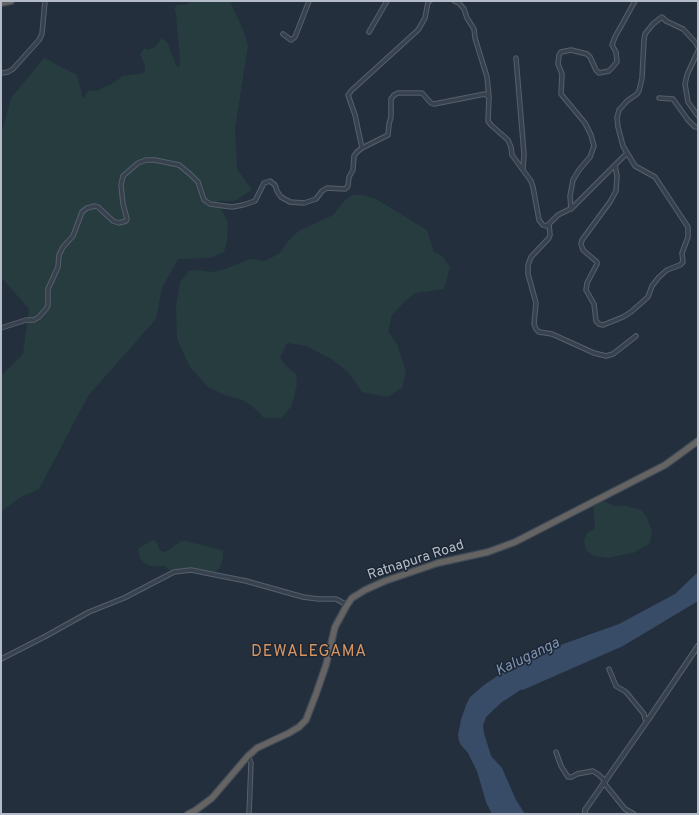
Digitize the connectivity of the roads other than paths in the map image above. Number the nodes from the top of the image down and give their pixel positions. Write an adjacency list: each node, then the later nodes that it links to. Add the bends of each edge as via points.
1 (11, 1): 8 (highway)
2 (45, 1): 14 (street, via 43,28 39,40 13,69)
3 (309, 1): 10 (street, via 295,37 292,40)
4 (387, 1): 9 (street)
5 (430, 1): 19 (street, via 426,18 418,30 348,95)
6 (454, 1): 15 (street, via 464,9 474,29 487,77)
7 (635, 1): 23 (street, via 612,45 617,62 609,71 599,73 587,54 571,50 558,55 562,74 561,94 585,123 594,146 590,157 574,180 570,196)
8 (1, 3)
9 (369, 32)
10 (283, 34)
11 (698, 47): 20 (street, via 683,29 662,17 645,34 639,91 619,110 617,118)
12 (698, 51): 17 (street, via 685,84 688,102)
13 (516, 58): 22 (street)
14 (1, 73)
15 (489, 97): 19 (street, via 481,94 434,104 422,93 398,93 391,99 392,117 388,135); 22 (street, via 488,121 508,140 512,155)
16 (659, 98): 18 (street, via 673,99 688,120)
17 (698, 116)
18 (698, 127)
19 (362, 148): 25 (street, via 354,156 353,170 345,189 327,188 316,199 304,203 290,202 281,197 270,181 264,183 255,201 232,207 210,204 204,200 198,182 179,166 155,160 138,163 123,176 121,185 126,221 119,223 95,206 82,212 73,236 58,255 58,267 48,289 46,309 34,320)
20 (627, 153): 21 (street); 21 (street, via 635,166 655,177 688,227 688,237 682,253 683,262 659,277 648,297 631,312 603,325 596,321 594,304 586,290 597,262 583,250 581,244 616,191)
21 (615, 165): 23 (street)
22 (523, 170): 24 (street, via 533,187 539,220 543,225)
23 (571, 209): 24 (street, via 558,214)
24 (549, 224): 26 (street, via 549,238 531,257 528,264 528,274 536,303 536,329 606,356 613,354)
25 (1, 328)
26 (636, 336)
27 (698, 441): 28 (highway, Ratnapura Road, via 665,465 515,542 385,582 365,590 352,598)
28 (347, 605): 30 (street, via 336,599 303,597 191,570 174,572 124,598 89,612); 34 (highway, Ratnapura Road, via 335,627 321,680 306,720 289,733 256,748)
29 (698, 646): 32 (street)
30 (1, 659)
31 (609, 669): 32 (street, via 616,686 626,692 646,719)
32 (650, 719): 35 (street)
33 (556, 752): 35 (street, via 568,777 593,771)
34 (248, 756): 36 (highway, Ratnapura Road, via 212,798); 37 (street, via 251,763)
35 (605, 782): 38 (street, via 585,810); 39 (street, via 625,809)
36 (188, 814)
37 (249, 814)
38 (585, 814)
39 (634, 814)

